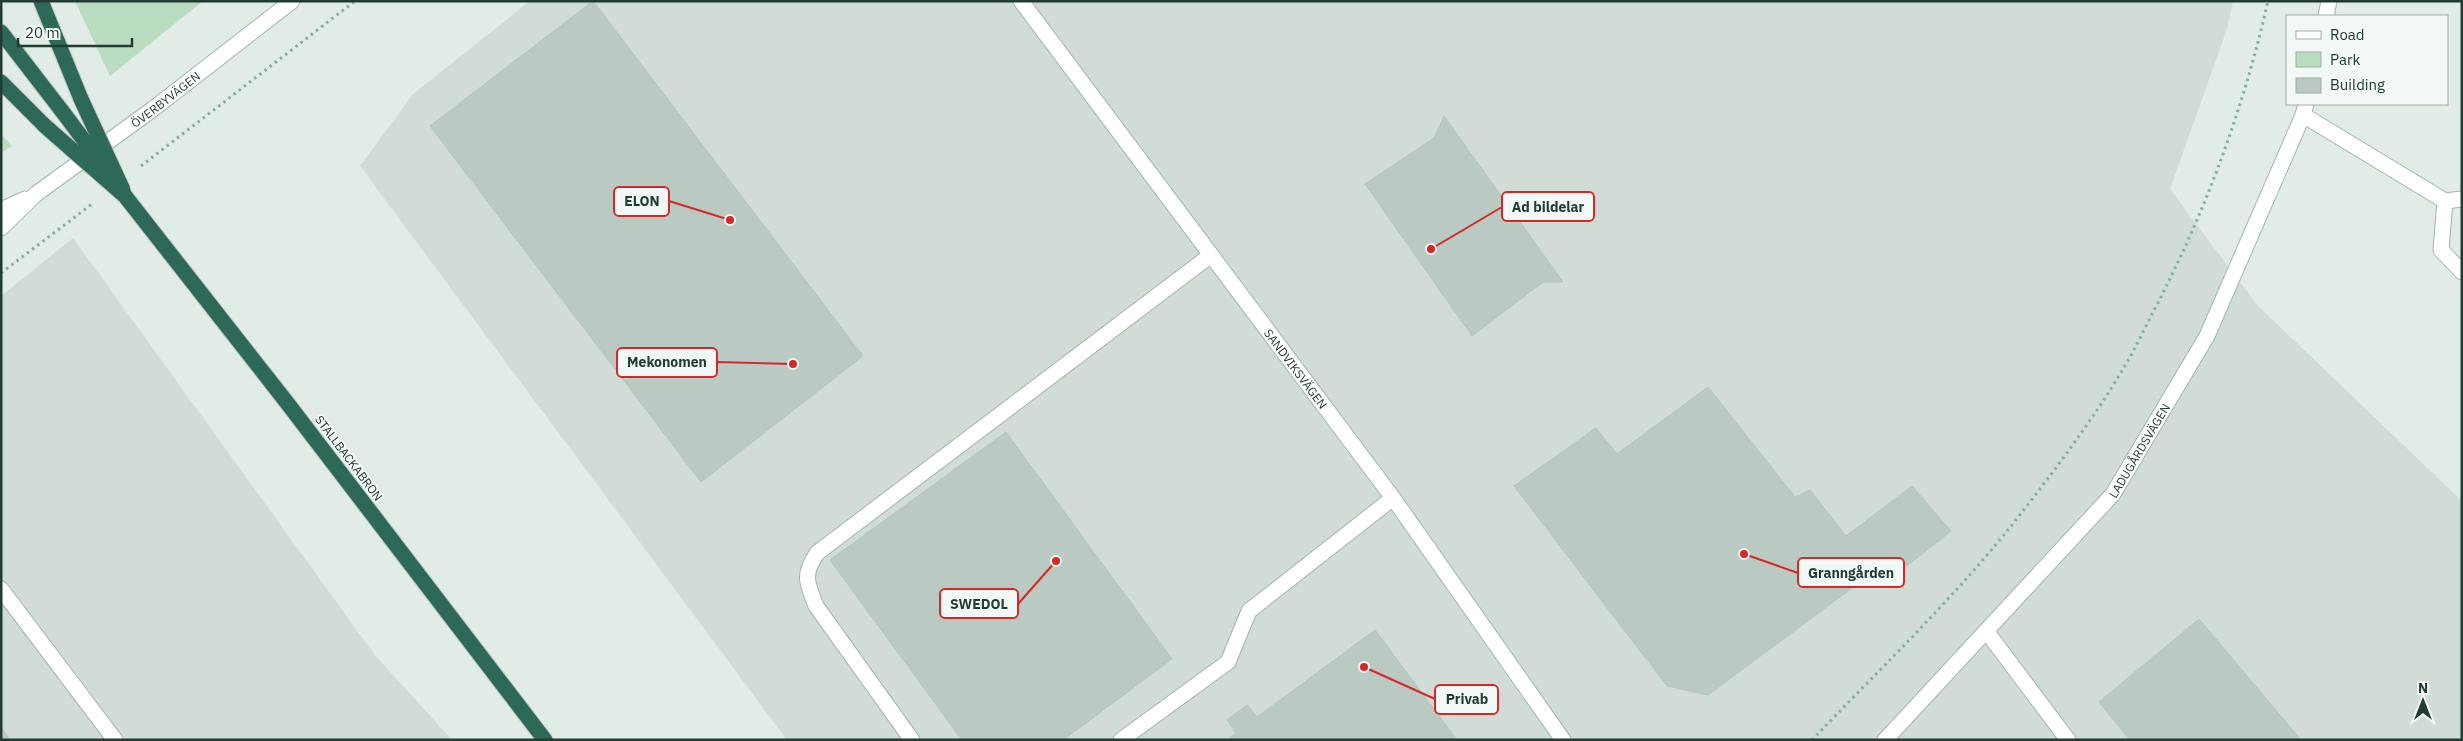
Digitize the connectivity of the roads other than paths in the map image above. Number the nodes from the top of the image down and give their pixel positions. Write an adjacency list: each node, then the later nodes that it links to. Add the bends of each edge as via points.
1 (41, 1): 10 (highway, bridge)
2 (292, 1): 9 (street, ÖVERBYVÄGEN, via 153,109)
3 (1021, 1): 15 (street, SANDVIKSVÄGEN)
4 (2328, 1): 5 (street)
5 (2326, 15)
6 (1, 32): 10 (highway, bridge)
7 (1, 82): 10 (highway, bridge, via 45,126)
8 (2304, 109): 12 (street); 19 (street, LADUGÅRDSVÄGEN, via 2207,336 2113,494)
9 (36, 194): 13 (street, ÖVERBYVÄGEN); 14 (street, ÖVERBYVÄGEN)
10 (125, 196): 21 (highway, STALLBACKABRON)
11 (2462, 199): 12 (street)
12 (2445, 201): 16 (street, via 2441,250)
13 (1, 210)
14 (1, 228)
15 (1211, 255): 17 (street, SANDVIKSVÄGEN); 22 (street, via 817,553 807,568 808,584 816,606)
16 (2462, 272)
17 (1393, 498): 23 (street, via 1249,611 1228,662); 24 (street, SANDVIKSVÄGEN)
18 (1, 589): 20 (street)
19 (1987, 632): 25 (street, LADUGÅRDSVÄGEN); 26 (street)
20 (108, 738)
21 (545, 740)
22 (912, 740)
23 (1121, 740)
24 (1563, 740)
25 (1885, 740)
26 (2068, 740)

